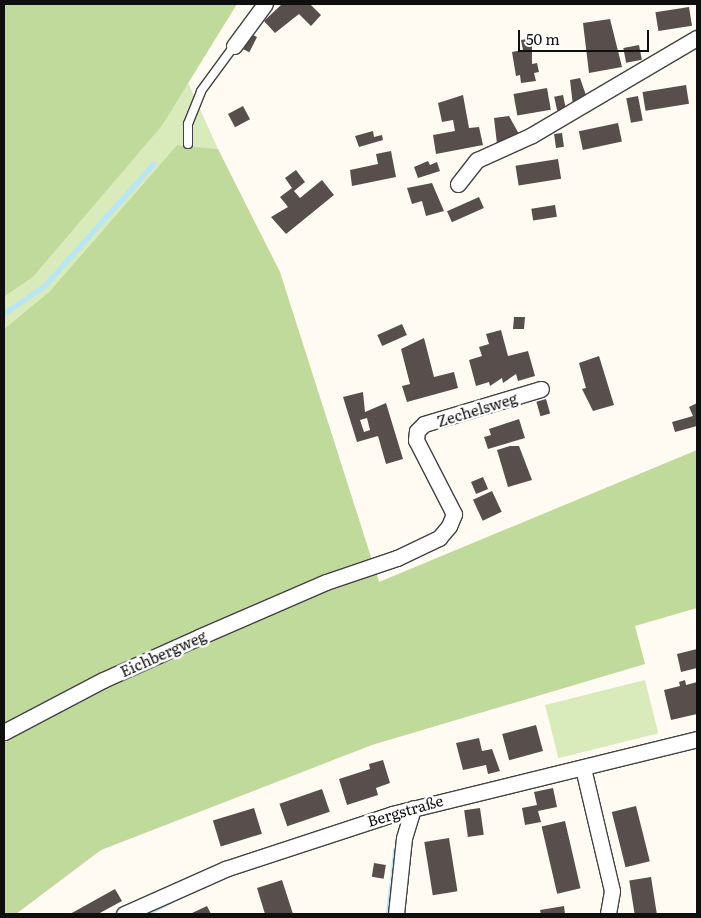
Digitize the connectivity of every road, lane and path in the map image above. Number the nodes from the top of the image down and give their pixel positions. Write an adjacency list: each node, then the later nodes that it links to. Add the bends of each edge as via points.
1 (265, 4): 3 (street)
2 (697, 38): 5 (street, via 532,135 477,160)
3 (234, 46): 4 (lane, via 201,91 188,124)
4 (188, 144)
5 (458, 184)
6 (541, 389): 7 (street, Zechelsweg, via 424,424 417,431 416,440 454,514 449,526 439,538 397,558)
7 (326, 582): 8 (street, Eichbergweg, via 103,680)
8 (4, 732)
9 (696, 743): 10 (street, Bergstraße)
10 (583, 768): 11 (street, Bergstraße); 14 (street, via 612,891)
11 (413, 808): 12 (street, Bergstraße, via 280,849 194,881); 13 (street, via 404,838)
12 (124, 914)
13 (396, 914)
14 (608, 914)

